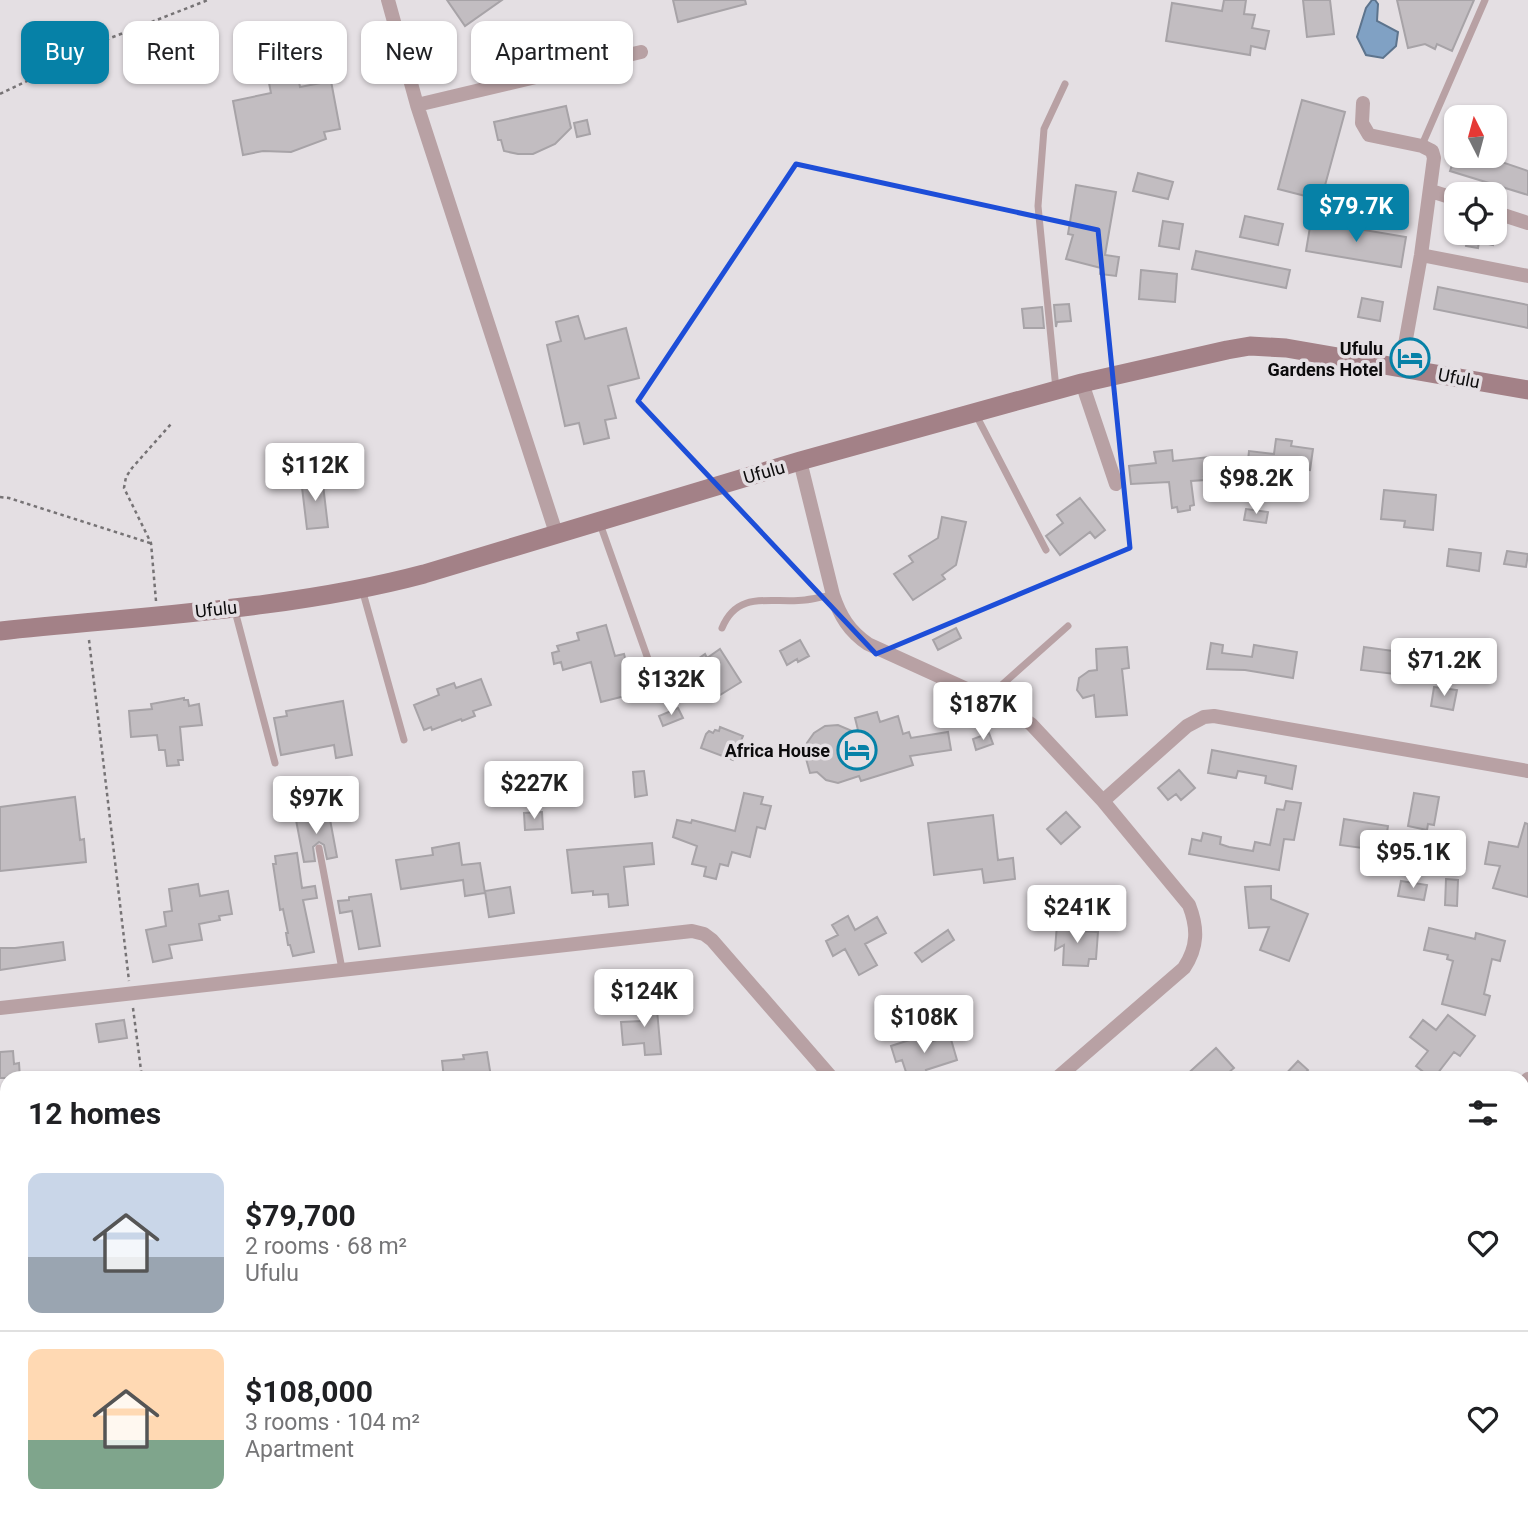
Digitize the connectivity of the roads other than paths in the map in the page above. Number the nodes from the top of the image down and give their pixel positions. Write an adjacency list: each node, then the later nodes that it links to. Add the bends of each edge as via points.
1 (388, 0): 6 (street)
2 (1485, 0): 7 (lane)
3 (641, 52): 6 (street)
4 (1065, 84): 16 (lane, via 1044,129 1038,206)
5 (1363, 103): 7 (street, via 1362,123 1369,135)
6 (417, 105): 22 (street)
7 (1422, 146): 8 (street, via 1433,154)
8 (1431, 191): 9 (street); 12 (street)
9 (1444, 195)
10 (1507, 216): 11 (street)
11 (1528, 223)
12 (1421, 255): 13 (street); 14 (street)
13 (1528, 275)
14 (1401, 367): 15 (street, Ufulu, via 1250,346); 17 (street, Ufulu)
15 (1082, 383): 16 (street, Ufulu); 20 (street)
16 (1056, 390): 18 (street, Ufulu)
17 (1528, 390)
18 (975, 412): 19 (street, Ufulu); 23 (lane)
19 (800, 461): 21 (street, Ufulu); 25 (street)
20 (1116, 484)
21 (598, 520): 22 (street, Ufulu); 30 (lane)
22 (556, 533): 24 (street, Ufulu)
23 (1046, 550)
24 (362, 589): 26 (street, Ufulu); 32 (lane)
25 (833, 594): 28 (lane, via 804,601 745,603 728,614); 31 (street, via 844,621 868,644)
26 (234, 607): 29 (street, Ufulu); 33 (lane)
27 (1068, 626): 31 (lane)
28 (722, 628)
29 (0, 631)
30 (648, 659)
31 (987, 698): 35 (street, via 1031,724)
32 (404, 740)
33 (275, 763)
34 (1528, 771): 35 (street, via 1214,716 1187,726)
35 (1103, 801): 40 (street, via 1183,896 1196,939 1190,959 1174,978)
36 (319, 848): 37 (lane)
37 (342, 969): 38 (street); 39 (street, via 692,930 712,940)
38 (0, 1008)
39 (826, 1071)
40 (1065, 1071)

